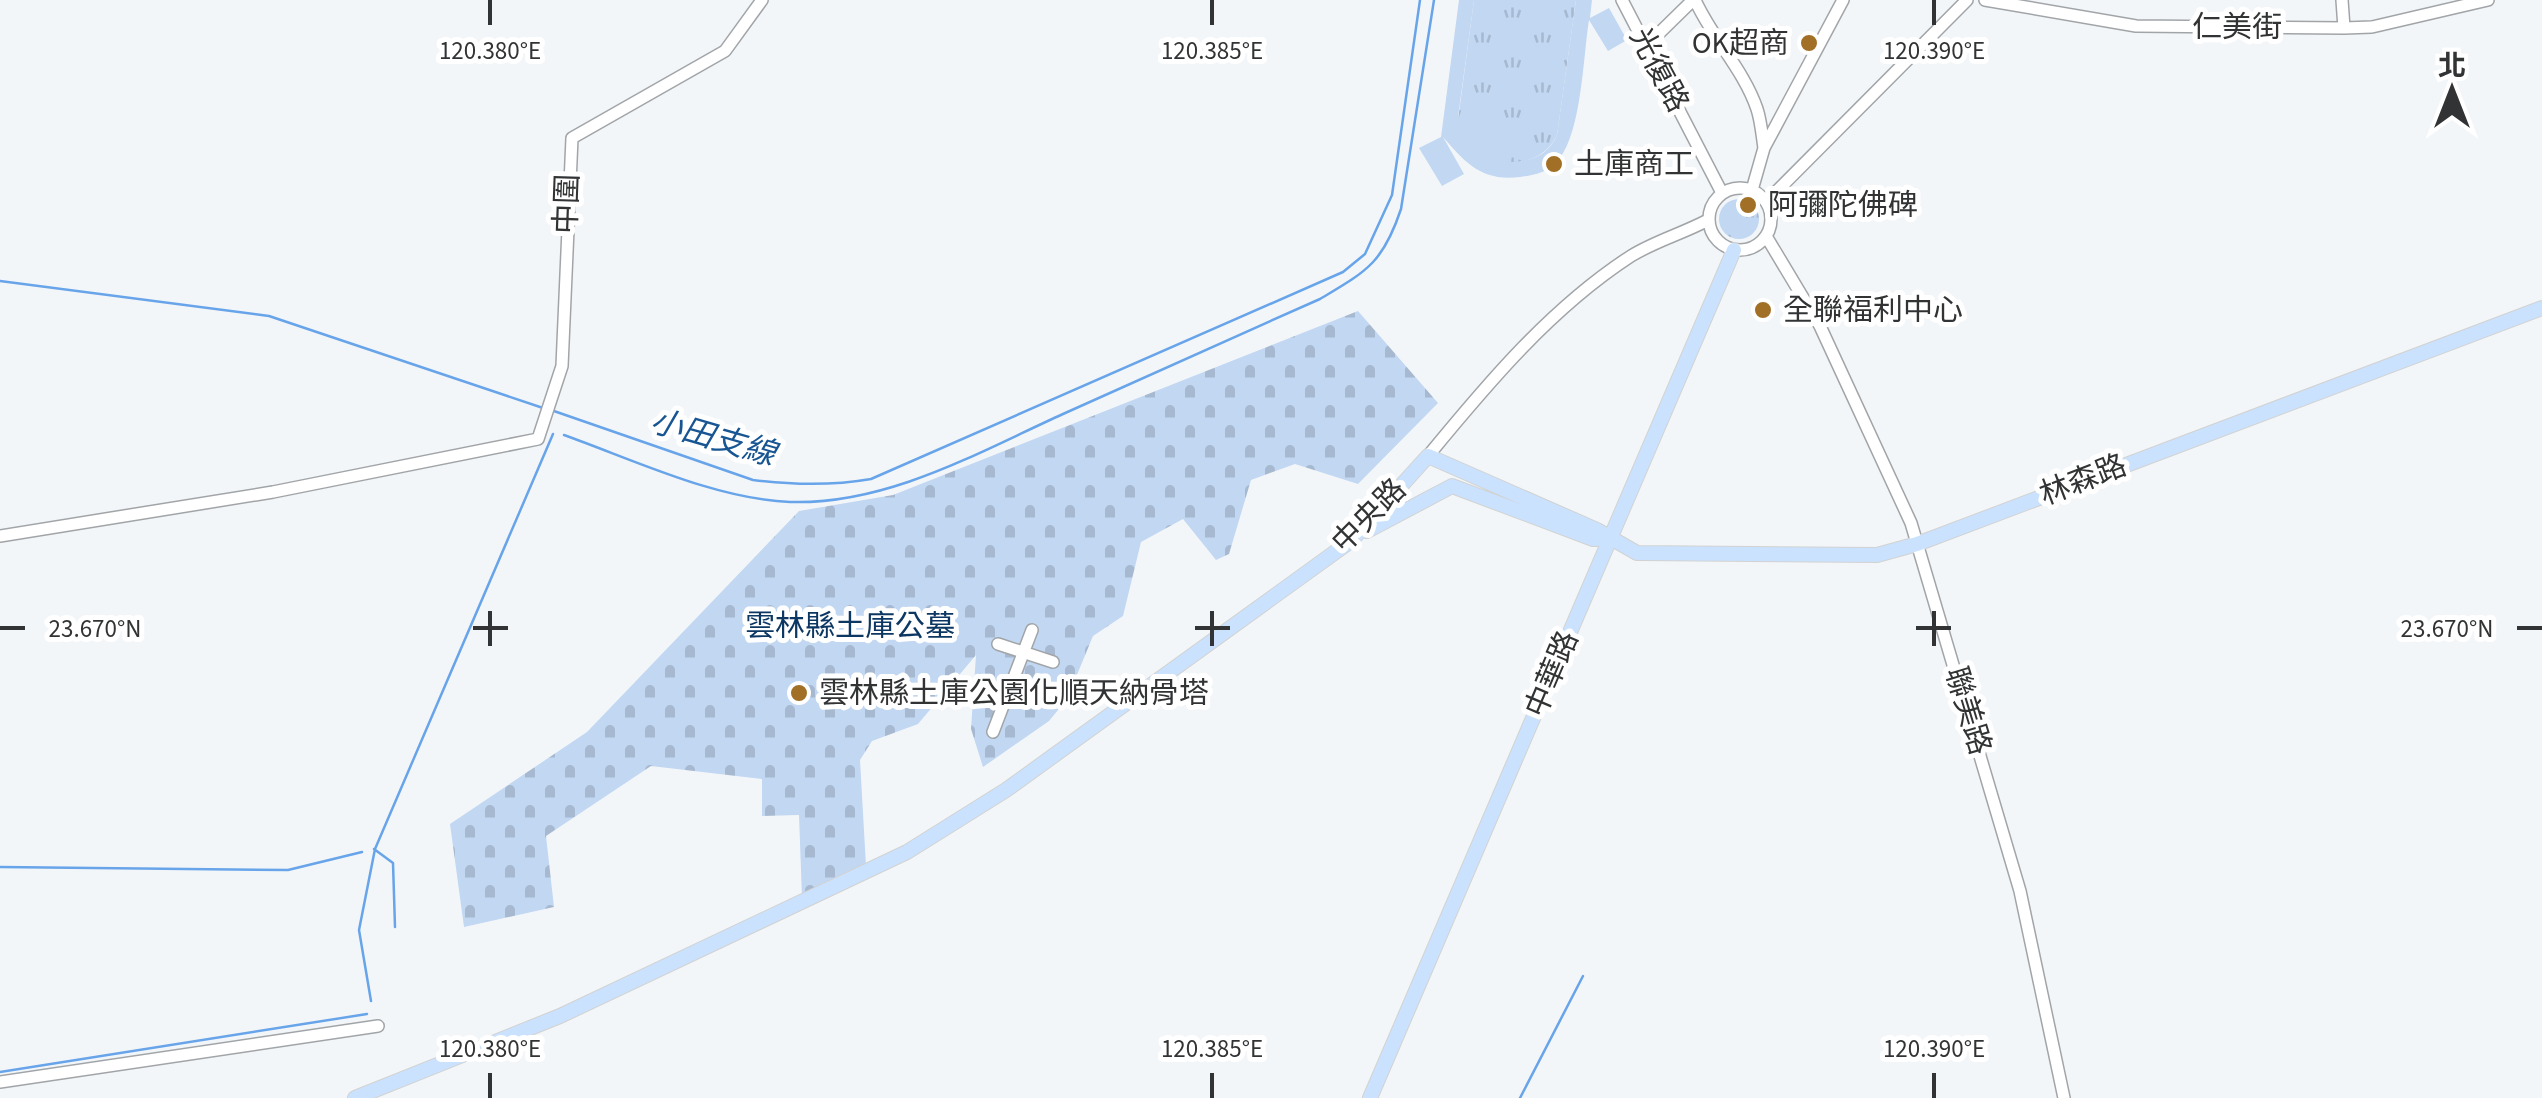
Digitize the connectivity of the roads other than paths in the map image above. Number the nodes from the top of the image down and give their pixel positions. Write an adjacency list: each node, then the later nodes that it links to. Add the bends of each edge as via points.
1 (762, 0): 20 (street, 中圍, via 725,51 572,138 562,366 538,439)
2 (1622, 0): 10 (street, 光復路)
3 (1694, 0): 10 (street); 11 (street, via 1758,110)
4 (1844, 0): 11 (street)
5 (1968, 0): 14 (street)
6 (1985, 0): 9 (street, 仁美街, via 2136,26)
7 (2342, 0): 9 (street)
8 (2488, 0): 9 (street, 仁美街)
9 (2344, 28)
10 (1647, 45): 13 (street, 光復路)
11 (1764, 148): 12 (street)
12 (1752, 190): 13 (street); 14 (street)
13 (1722, 193): 15 (street)
14 (1766, 202): 16 (street)
15 (1708, 220): 17 (street, via 1716,239); 19 (street, 中央路, via 1636,252 1580,294 1531,338)
16 (1766, 236): 17 (street, via 1752,248); 23 (street, 聯美路, via 1820,326)
17 (1734, 250): 22 (main road, 中華路)
18 (2542, 308): 23 (main road, 林森路)
19 (1428, 456): 21 (main road, 中央路); 22 (main road, 林森路)
20 (0, 536)
21 (1352, 540): 22 (main road, 林森路, via 1452,486); 31 (main road, 中央路, via 1006,790 908,852 560,1016)
22 (1610, 540): 23 (main road, 林森路, via 1659,555 1877,554); 32 (main road, 中華路)
23 (1917, 544): 33 (street, 聯美路, via 2020,891)
24 (1032, 630): 26 (street)
25 (998, 644): 26 (street)
26 (1024, 652): 27 (street); 28 (street)
27 (1053, 662)
28 (994, 732)
29 (378, 1026): 30 (street)
30 (0, 1082)
31 (355, 1098)
32 (1370, 1098)
33 (2064, 1098)

